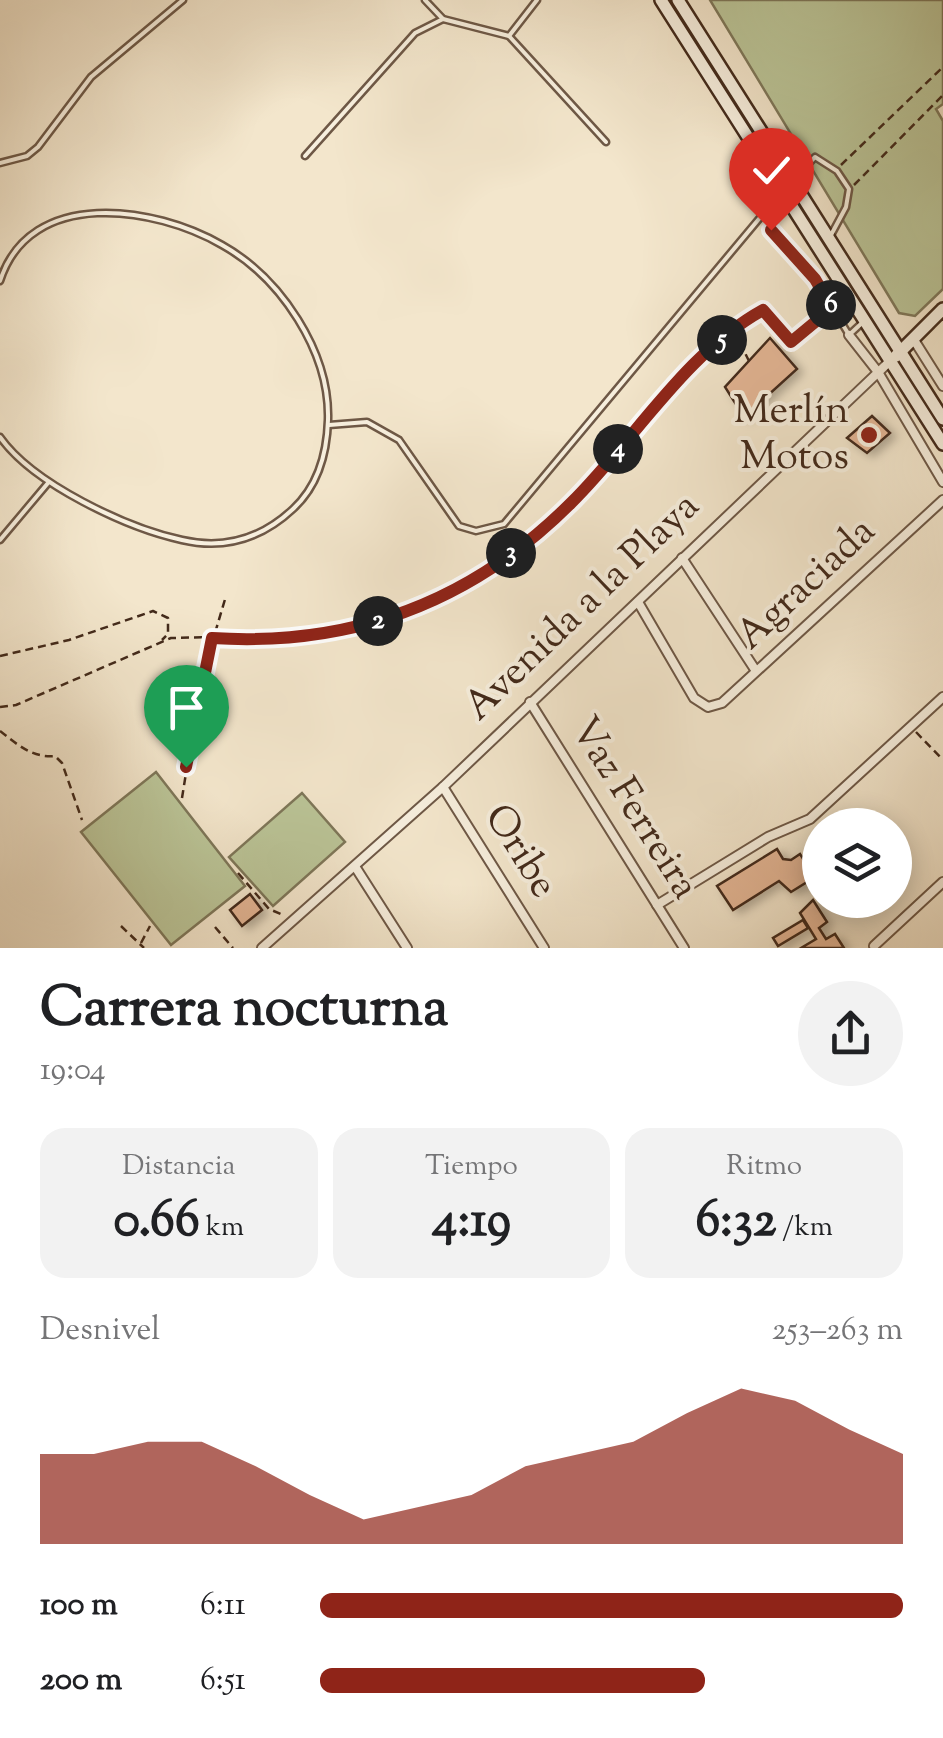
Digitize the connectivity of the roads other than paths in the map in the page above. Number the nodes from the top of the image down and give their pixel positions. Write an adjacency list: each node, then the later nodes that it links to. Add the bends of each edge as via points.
1 (183, 0): 10 (lane, via 91,76 38,147)
2 (425, 0): 6 (lane)
3 (536, 0): 7 (lane)
4 (661, 0): 12 (main road)
5 (678, 0): 11 (main road)
6 (443, 19): 7 (lane); 9 (lane, via 415,33)
7 (509, 36): 8 (lane)
8 (606, 142)
9 (305, 156)
10 (0, 163)
11 (792, 181): 12 (lane); 14 (main road); 14 (lane, via 816,157 837,170 849,189)
12 (782, 191): 13 (lane); 17 (main road)
13 (766, 212): 18 (lane, via 779,242 815,279); 25 (lane, via 504,524 476,531 459,526 398,440 381,428 367,422)
14 (828, 239): 20 (main road)
15 (0, 281): 25 (lane, via 7,258 39,228 74,214 115,212 168,221 224,245 271,284 311,342 328,396)
16 (943, 309): 19 (main road, Avenida a la Playa)
17 (864, 321): 18 (lane); 21 (main road)
18 (849, 335): 22 (street)
19 (914, 340): 20 (main road, Avenida a la Playa); 23 (street)
20 (900, 352): 21 (main road, Avenida a la Playa); 24 (main road)
21 (889, 362): 22 (street, Avenida a la Playa); 27 (main road)
22 (878, 372): 29 (street); 32 (street, Avenida a la Playa)
23 (943, 386)
24 (943, 419)
25 (328, 426): 28 (lane, via 327,455 302,501 244,541 197,544 151,534)
26 (0, 436): 28 (lane)
27 (943, 444)
28 (50, 482): 31 (lane)
29 (943, 482)
30 (943, 500): 34 (street, Agraciada)
31 (0, 540)
32 (682, 558): 33 (street, Avenida a la Playa); 34 (street)
33 (638, 602): 34 (street, Agraciada, via 694,698 708,707 722,703); 36 (street, Avenida a la Playa)
34 (756, 671)
35 (943, 697): 40 (street, via 810,819 768,837)
36 (530, 702): 37 (street, Avenida a la Playa); 40 (street, Vaz Ferreira)
37 (444, 787): 38 (street, Avenida a la Playa); 46 (street, Oribe)
38 (356, 868): 41 (street, Avenida a la Playa); 45 (street)
39 (943, 882): 42 (street)
40 (658, 905): 47 (street, Vaz Ferreira)
41 (272, 938): 43 (street, Avenida a la Playa); 44 (street)
42 (874, 946)
43 (262, 948)
44 (278, 948)
45 (406, 948)
46 (544, 948)
47 (684, 948)

